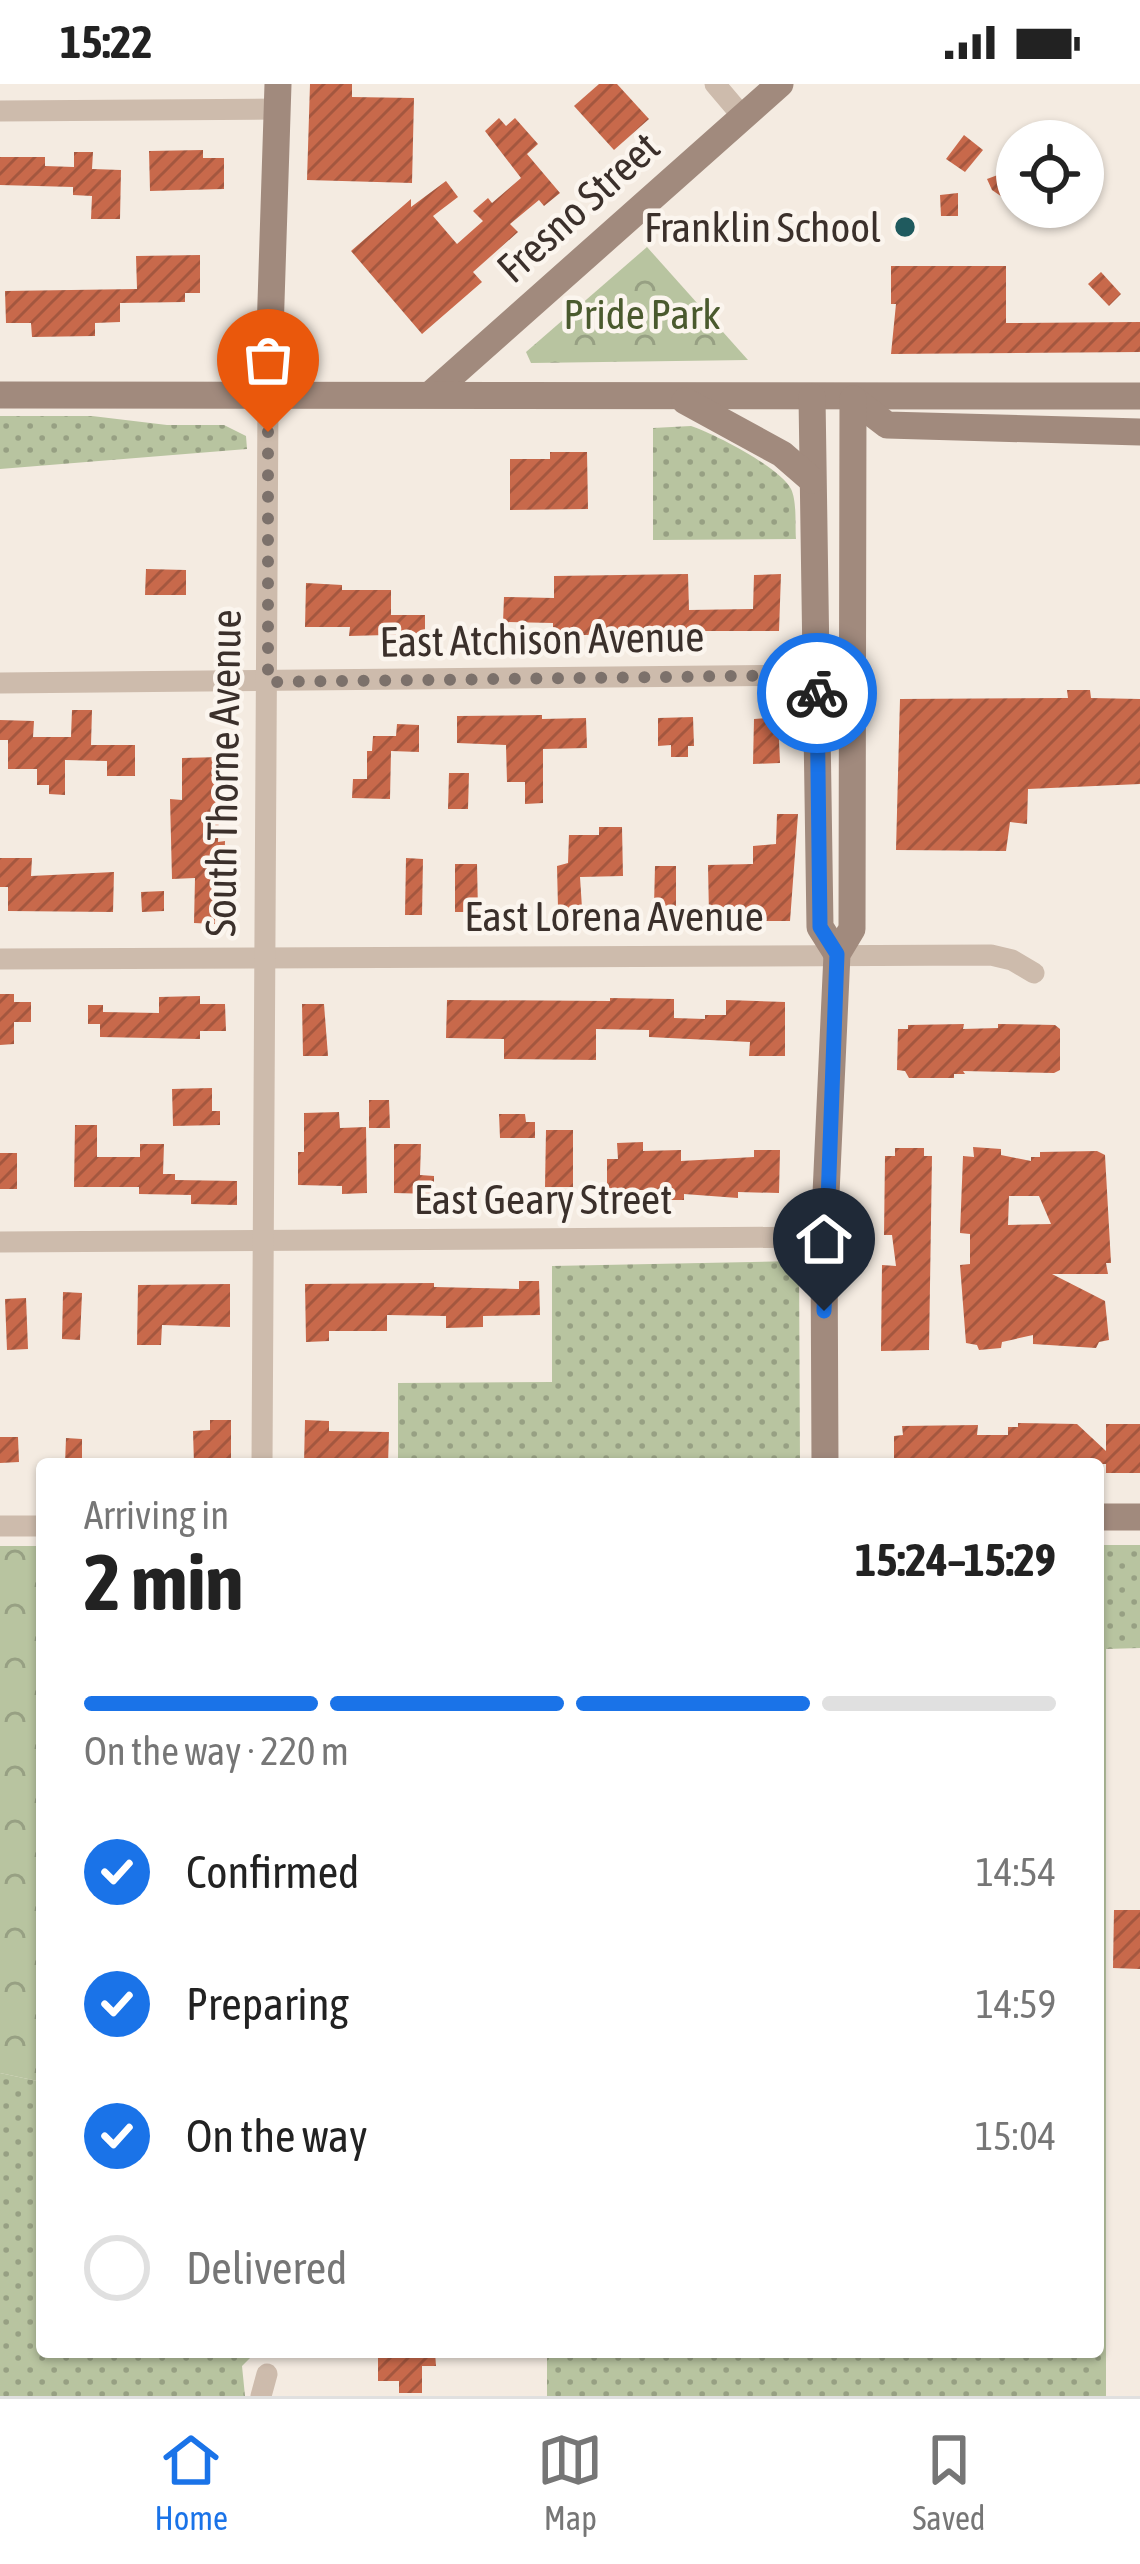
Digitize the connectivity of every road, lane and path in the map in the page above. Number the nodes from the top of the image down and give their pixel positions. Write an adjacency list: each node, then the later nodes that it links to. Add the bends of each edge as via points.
1 (716, 84): 5 (street)
2 (780, 84): 5 (main road, Fresno Street)
3 (278, 96): 4 (street); 7 (main road, South Thorne Avenue)
4 (0, 111)
5 (743, 117): 6 (main road, Fresno Street)
6 (431, 393): 7 (main road); 9 (main road)
7 (268, 394): 8 (main road); 16 (street, South Thorne Avenue)
8 (0, 395)
9 (670, 395): 11 (main road); 14 (main road, via 782,454)
10 (1140, 396): 12 (main road)
11 (812, 397): 12 (main road); 14 (main road)
12 (854, 399): 13 (main road, via 886,425); 18 (main road, via 852,929)
13 (1140, 432)
14 (812, 480): 15 (main road)
15 (816, 675): 16 (street, East Atchison Avenue); 18 (main road, via 820,927)
16 (268, 682): 17 (street, East Atchison Avenue); 19 (street, South Thorne Avenue)
17 (0, 683)
18 (837, 954): 19 (street, East Lorena Avenue); 21 (street, East Lorena Avenue, via 991,955); 22 (main road)
19 (263, 958): 20 (street, East Lorena Avenue); 23 (street, South Thorne Avenue)
20 (0, 959)
21 (1034, 974)
22 (824, 1238): 23 (street, East Geary Street); 26 (main road)
23 (262, 1239): 24 (street, East Geary Street); 25 (street, South Thorne Avenue)
24 (0, 1242)
25 (262, 1458)
26 (825, 1458)
27 (1104, 1517): 28 (main road)
28 (1140, 1517)
29 (0, 1526): 30 (street)
30 (36, 1526)

